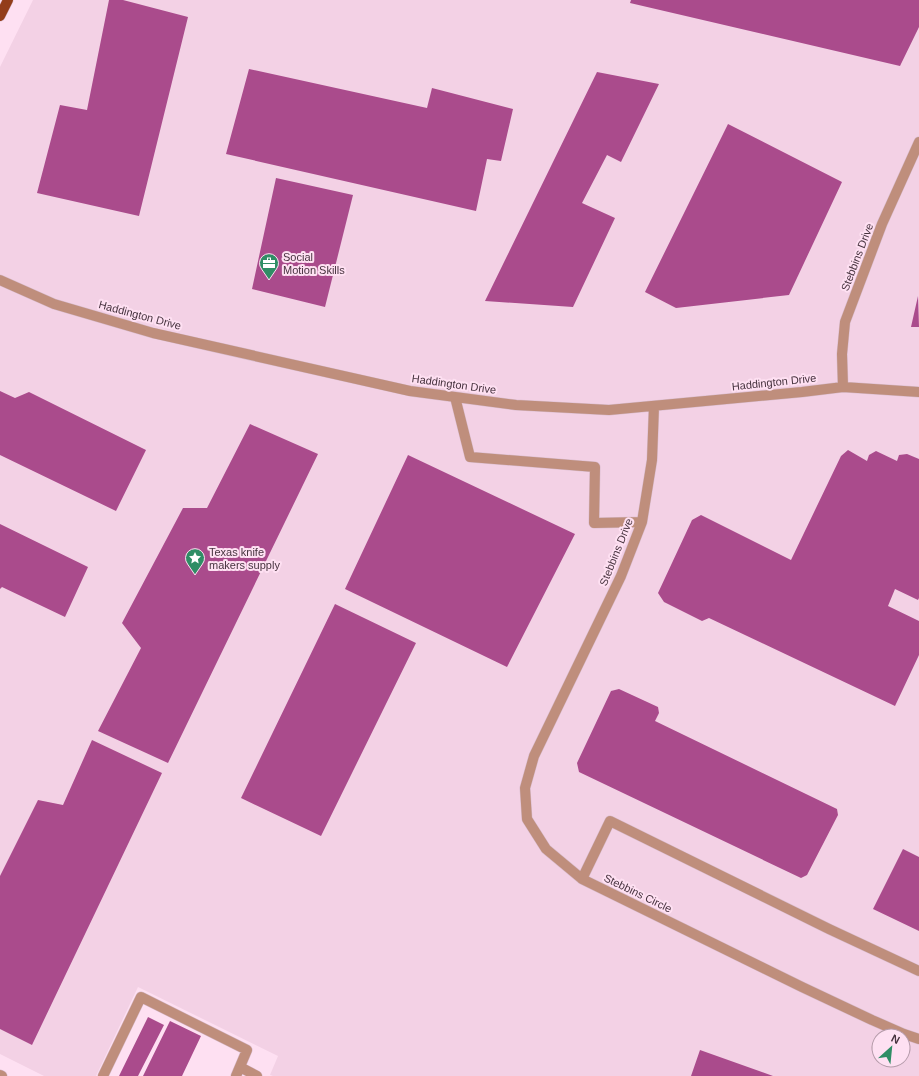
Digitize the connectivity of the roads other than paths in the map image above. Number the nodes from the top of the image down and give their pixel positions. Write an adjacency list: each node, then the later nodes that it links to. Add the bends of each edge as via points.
1 (8, 0): 2 (main road)
2 (0, 16)
3 (919, 142): 5 (street, Stebbins Drive, via 882,224 845,322 842,354)
4 (0, 280): 7 (street, Haddington Drive, via 54,304 153,333 410,391)
5 (843, 387): 6 (street, Haddington Drive); 8 (street, Haddington Drive)
6 (919, 392)
7 (455, 397): 8 (street, Haddington Drive, via 516,405 609,410); 9 (street, via 470,457 595,467 594,523)
8 (654, 406): 9 (street, Stebbins Drive, via 652,460)
9 (642, 522): 10 (street, Stebbins Drive, via 621,576)
10 (584, 652): 11 (street, Stebbins Circle, via 534,756 525,788 527,819 546,849)
11 (582, 878): 12 (street, via 610,820); 13 (street, Stebbins Circle, via 802,987 904,1034)
12 (919, 971)
13 (919, 1038)
14 (238, 1072): 15 (street, via 247,1050 140,997); 16 (street)
15 (103, 1076)
16 (257, 1076)

